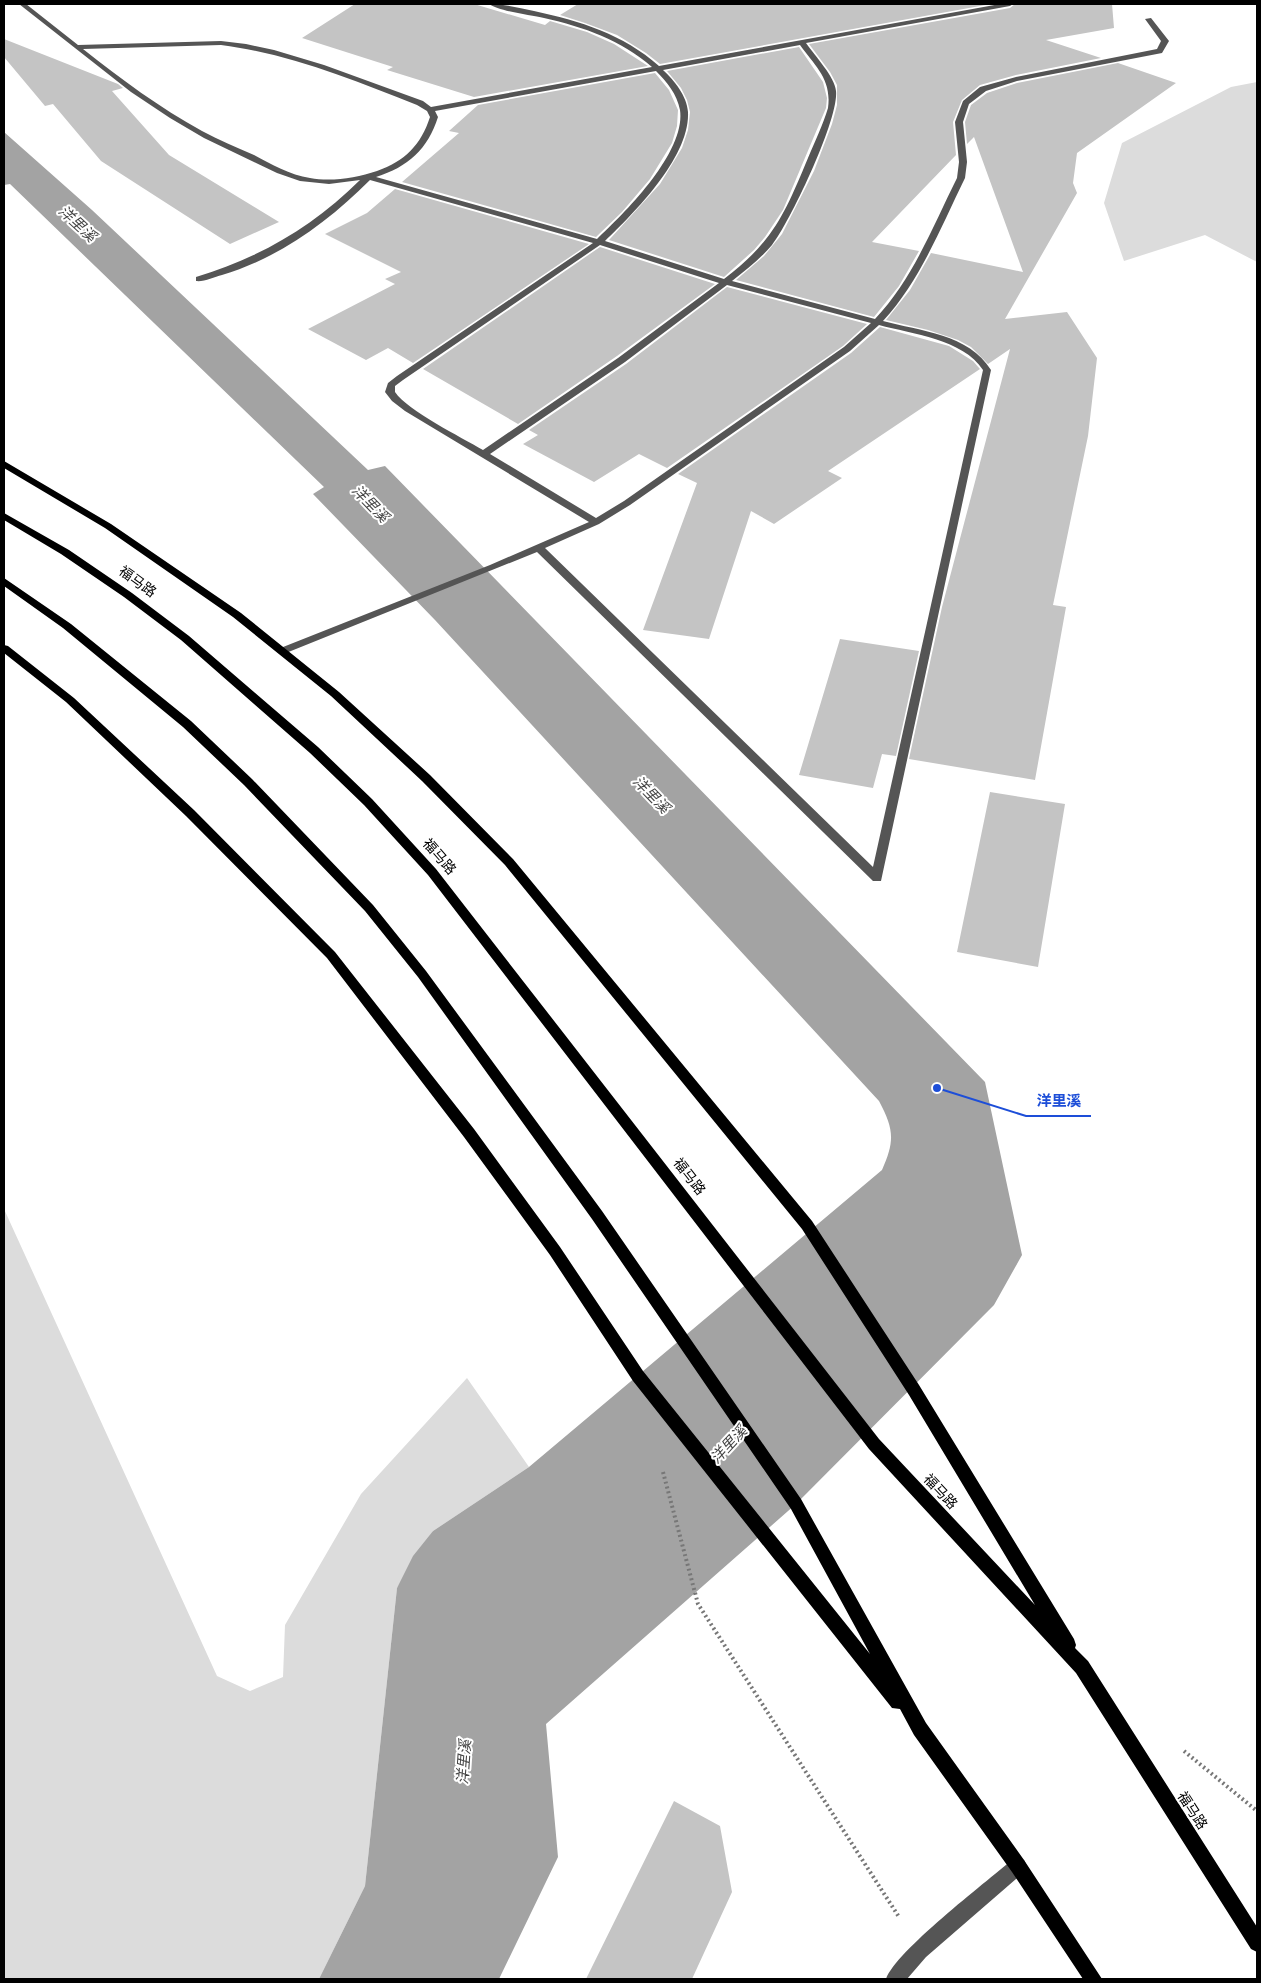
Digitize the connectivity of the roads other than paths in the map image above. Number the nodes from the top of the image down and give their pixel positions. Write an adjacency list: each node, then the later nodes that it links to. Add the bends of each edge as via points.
1 (22, 4): 6 (street)
2 (492, 4): 7 (street, via 613,38)
3 (1010, 4): 5 (street)
4 (1149, 19): 13 (street, via 1165,41 1159,51 1016,79 983,89 966,103 960,122 961,178 911,280)
5 (802, 43): 7 (street); 12 (street, via 834,89 829,118 777,231 756,256)
6 (77, 47): 8 (street, via 242,44 294,58 420,102); 9 (street, via 148,102 194,130 292,176 328,182)
7 (657, 69): 8 (street); 10 (street, via 680,97 684,112 679,136 654,184)
8 (430, 110): 9 (street, via 434,116 431,128 426,141 414,154 404,162)
9 (368, 177): 10 (street); 11 (street, via 340,205 268,253 244,266)
10 (599, 242): 12 (street); 14 (street, via 391,385 390,392 395,400)
11 (200, 279)
12 (725, 282): 13 (street); 14 (street, via 656,336)
13 (879, 322): 17 (street, via 860,340); 18 (street, via 959,345 981,359 987,370 877,878)
14 (482, 455): 17 (street)
15 (4, 464): 21 (main road, via 108,526 237,615)
16 (4, 516): 22 (main road, 福马路, via 65,552 185,638 314,750 368,802 432,872 874,1444)
17 (596, 522): 18 (street)
18 (538, 548): 21 (street)
19 (4, 581): 23 (main road, via 67,626 186,724 248,782 369,908 422,974 683,1338 796,1504)
20 (4, 648): 23 (main road, via 70,700 190,813 331,955 469,1133 555,1251 638,1376)
21 (282, 651): 22 (main road, via 335,694 426,778 509,862 807,1225 914,1390)
22 (1082, 1668): 25 (main road, 福马路)
23 (920, 1729): 24 (main road)
24 (1018, 1866): 26 (street, via 920,1951); 27 (main road)
25 (1257, 1943)
26 (895, 1979)
27 (1092, 1979)

